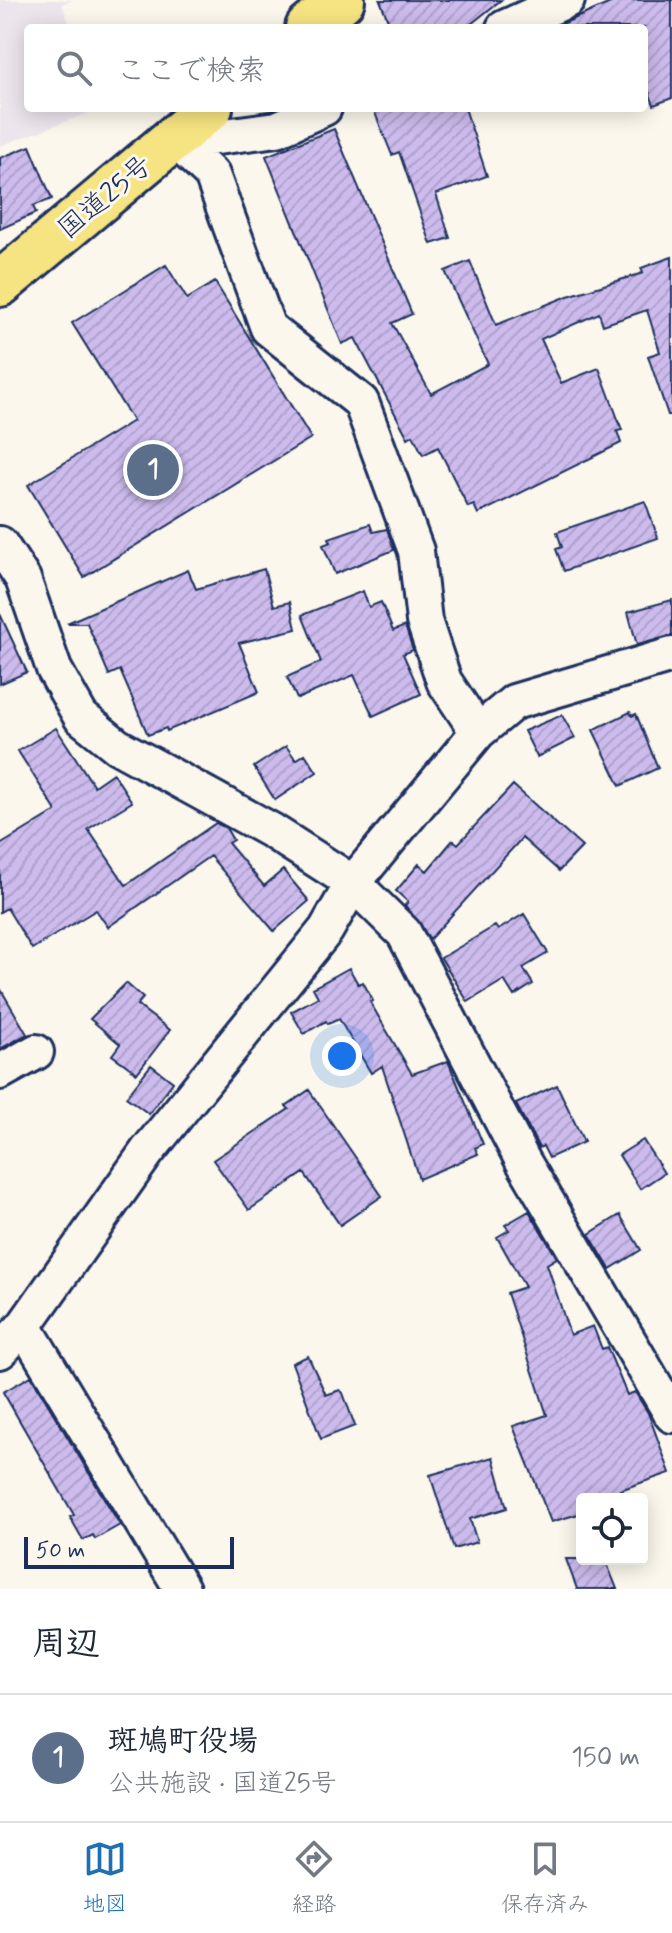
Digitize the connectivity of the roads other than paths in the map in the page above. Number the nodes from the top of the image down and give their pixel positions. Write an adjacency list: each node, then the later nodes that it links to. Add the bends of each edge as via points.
1 (342, 0): 3 (highway)
2 (567, 0): 4 (street)
3 (313, 24)
4 (513, 24)
5 (205, 112): 7 (highway, 国道25号)
6 (315, 112): 7 (street, via 277,129)
7 (173, 138): 8 (highway, 国道25号); 11 (street, via 212,175 268,328 361,402 416,551 424,621 444,681)
8 (8, 272)
9 (0, 544): 12 (street, via 23,579 54,669 81,717 117,746 272,831)
10 (672, 655): 11 (street, via 514,702)
11 (478, 732): 12 (street)
12 (353, 883): 15 (street, via 326,930 147,1152); 17 (street, via 404,933 523,1161)
13 (36, 1052): 14 (street)
14 (0, 1072)
15 (24, 1326): 16 (street); 18 (street)
16 (0, 1351)
17 (672, 1415)
18 (182, 1589)

